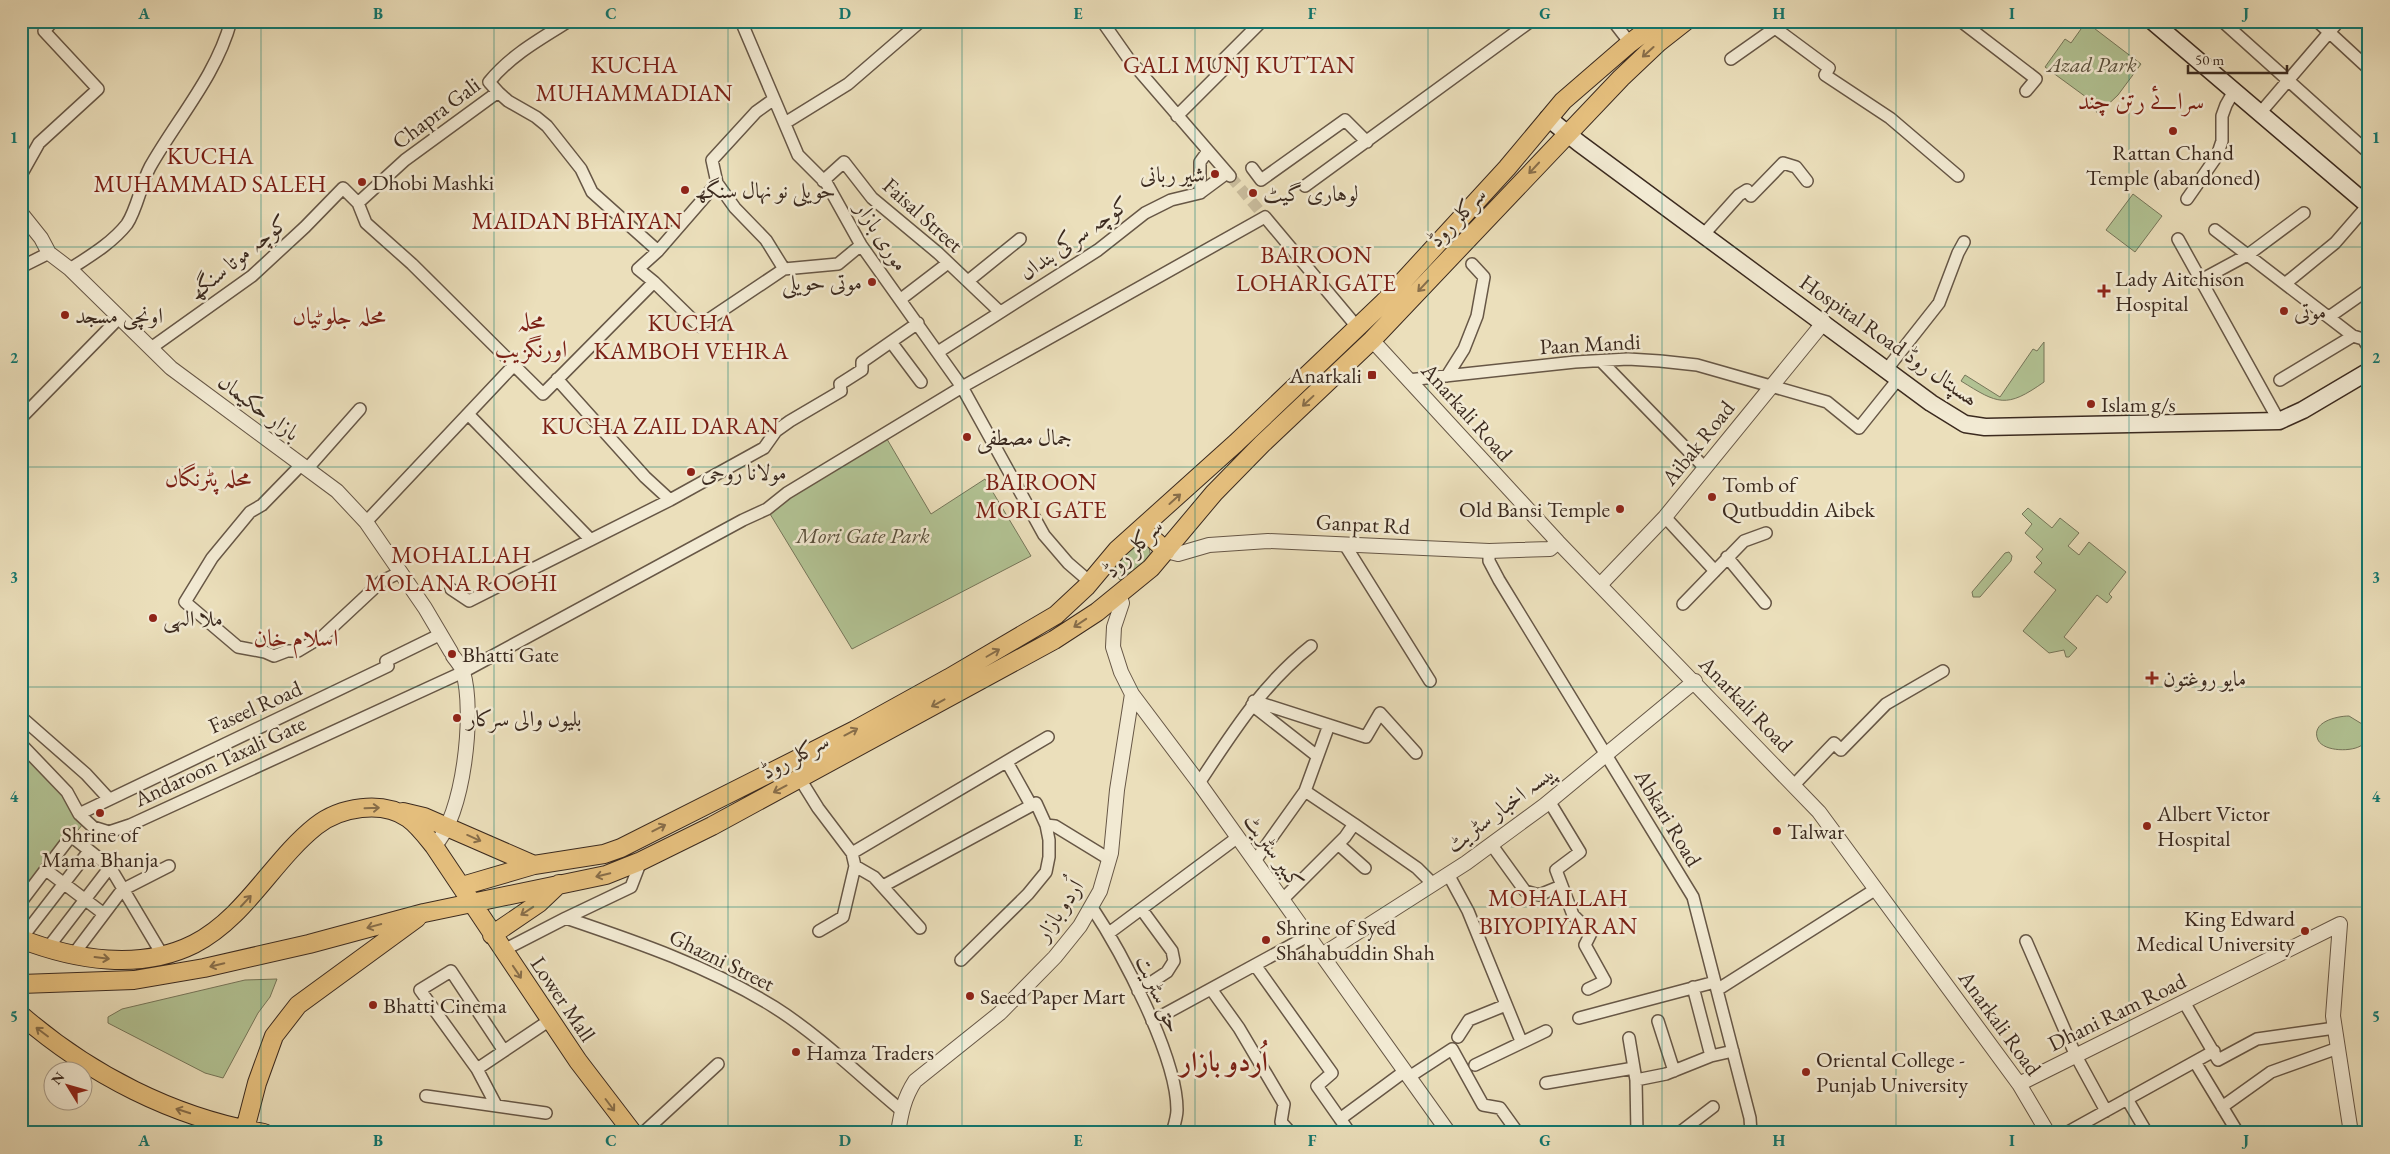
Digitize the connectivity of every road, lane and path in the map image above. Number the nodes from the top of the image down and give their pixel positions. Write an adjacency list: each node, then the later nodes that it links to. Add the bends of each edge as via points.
1 (53, 21): 38 (street, via 44,31 98,89 39,143)
2 (231, 21): 62 (street, via 228,35 209,74 150,167 127,223 100,250)
3 (569, 21): 26 (street, Chapra Gali, via 502,67 489,82)
4 (740, 21): 27 (street, موری بازار)
5 (921, 21): 32 (street, via 848,84)
6 (1102, 21): 30 (street, via 1128,58)
7 (1262, 21): 30 (street, via 1219,64 1224,69)
8 (1531, 21): 34 (street)
9 (1613, 21): 19 (street)
10 (1659, 21): 19 (main road, سرکلر روڈ)
11 (1686, 21): 28 (main road, سرکلر روڈ, one-way to 28, via 1637,62)
12 (2152, 21): 25 (main road)
13 (2222, 21): 22 (street)
14 (2316, 21): 18 (street)
15 (2339, 21): 18 (street)
16 (1963, 22): 24 (street, via 2036,79)
17 (1773, 24): 20 (street); 39 (street, via 1829,68 1825,75 1890,118)
18 (2329, 33): 21 (street); 22 (street)
19 (1630, 42): 23 (main road, سرکلر روڈ)
20 (1731, 59)
21 (2369, 69)
22 (2288, 81): 29 (street); 36 (street)
23 (1582, 85): 28 (main road); 31 (main road, سرکلر روڈ)
24 (2026, 91)
25 (2234, 91): 29 (main road); 45 (street, via 2222,116 2222,141 2217,156)
26 (498, 92): 46 (street, Chapra Gali, via 405,160); 56 (street, via 547,126 581,169 592,192)
27 (774, 99): 32 (street, موری بازار); 42 (street, via 756,112 712,160)
28 (1599, 101): 33 (main road, سرکلر روڈ)
29 (2261, 112): 47 (main road)
30 (1178, 116): 35 (street)
31 (1548, 118): 33 (main road, Hospital Road ھسپتال روڈ); 75 (main road, سرکلر روڈ, via 1462,217)
32 (784, 123): 40 (street, موری بازار, via 798,155)
33 (1567, 133): 51 (main road, Hospital Road ھسپتال روڈ); 77 (main road, سرکلر روڈ, one-way to 77)
34 (1367, 142): 37 (street, via 1345,120 1261,180); 43 (street)
35 (1208, 151): 44 (street, via 1200,162); 44 (street, via 1229,174)
36 (2369, 153)
37 (1252, 168)
38 (21, 174)
39 (1958, 176)
40 (823, 180): 55 (street, موری بازار); 59 (street, Faisal Street, via 844,162 872,198)
41 (1807, 181): 51 (street, via 1796,167 1784,163 1751,196 1747,190 1739,196)
42 (717, 184): 56 (street); 63 (street, via 766,240)
43 (1306, 186)
44 (1200, 193): 70 (street, کوچہ سرکی بنداں, via 1171,200 1145,213 1098,250)
45 (2187, 199)
46 (358, 203): 79 (street, کوچہ موتا سنگھ, via 343,188 252,276); 83 (street, via 366,224 418,270)
47 (2368, 205): 67 (street, via 2334,243)
48 (21, 213): 57 (street, بازار حکیماں)
49 (2304, 213): 58 (street)
50 (2215, 230): 58 (street)
51 (1704, 234): 73 (main road, Hospital Road ھسپتال روڈ)
52 (1020, 239): 65 (street)
53 (2178, 240): 64 (street)
54 (1964, 242): 85 (street, via 1939,303)
55 (861, 245): 63 (street, via 838,264); 69 (street, موری بازار)
56 (658, 251): 66 (street, via 638,269)
57 (49, 253): 61 (street); 62 (street, بازار حکیماں)
58 (2249, 254): 64 (street); 67 (street)
59 (948, 263): 65 (street, Faisal Street); 69 (street)
60 (1472, 264): 86 (street, via 1484,277 1477,316 1464,349)
61 (21, 267)
62 (70, 268): 72 (street, بازار حکیماں)
63 (784, 269): 66 (street, via 699,326)
64 (2201, 280): 96 (street)
65 (968, 281): 70 (street, Faisal Street)
66 (654, 282): 87 (street)
67 (2286, 283): 71 (street)
68 (2369, 289): 71 (street)
69 (901, 299): 74 (street, موری بازار)
70 (1000, 312): 81 (street, کوچہ سرکی بنداں)
71 (2329, 317): 76 (street)
72 (119, 318): 79 (street, بازار حکیماں); 95 (street)
73 (1824, 322): 85 (main road, Hospital Road ھسپتال روڈ); 91 (street, Aibak Road)
74 (918, 323): 78 (street); 81 (street, موری بازار)
75 (1358, 328): 92 (street, Andaroon Taxali Gate, via 1265,217); 102 (main road, سرکلر روڈ, one-way to 75)
76 (2353, 336): 80 (street, via 2363,340); 89 (street)
77 (1372, 340): 88 (street, Anarkali Road); 107 (main road, سرکلر روڈ, one-way to 107, via 1262,444 1208,500)
78 (891, 342): 90 (street); 99 (street, via 862,362 862,370 840,384 841,391 776,431 764,448)
79 (151, 348): 97 (street, بازار حکیماں, via 171,368)
80 (2369, 348)
81 (938, 352): 92 (street, موری بازار)
82 (1601, 361): 86 (street, Paan Mandi); 91 (street, Paan Mandi, via 1628,359 1697,365); 98 (street)
83 (514, 366): 87 (street, via 543,394); 94 (street)
84 (2369, 371): 96 (main road, Hospital Road ھسپتال روڈ)
85 (1893, 374): 91 (street, Paan Mandi, via 1859,428 1827,402); 96 (main road, Hospital Road ھسپتال روڈ, via 1965,424 1986,427)
86 (1447, 376): 88 (street, Paan Mandi)
87 (557, 379): 99 (street, via 645,477)
88 (1408, 380): 105 (street, Anarkali Road)
89 (2280, 380)
90 (922, 382)
91 (1772, 386): 98 (street, Aibak Road)
92 (962, 387): 112 (street, موری بازار, via 1044,535 1058,554); 121 (street, Andaroon Taxali Gate, via 787,493 767,510 736,523)
93 (360, 409): 97 (street)
94 (469, 416): 101 (street); 104 (street)
95 (21, 418)
96 (2279, 421)
97 (304, 467): 101 (street, بازار حکیماں, via 337,491); 111 (street, via 250,512 212,558 185,602 238,647 274,656 298,651 323,636 382,581)
98 (1705, 468): 100 (street, Aibak Road)
99 (670, 500): 104 (street)
100 (1665, 517): 110 (street); 113 (street, Aibak Road)
101 (366, 522): 111 (street, بازار حکیماں)
102 (1138, 532): 107 (main road, via 1151,537); 112 (main road, سرکلر روڈ)
103 (1766, 533): 109 (street, via 1744,541)
104 (590, 539): 114 (street, via 469,601)
105 (1558, 542): 108 (street, Ganpat Rd, via 1550,548); 113 (street, Anarkali Road)
106 (1345, 545): 107 (street, Ganpat Rd, via 1241,542 1210,545 1178,554); 108 (street, Ganpat Rd); 122 (street)
107 (1166, 551): 115 (main road, سرکلر روڈ)
108 (1489, 552): 131 (street, Abkari Road, via 1489,561 1499,580)
109 (1727, 557): 110 (street); 116 (street)
110 (1715, 571): 117 (street)
111 (401, 572): 118 (street, بازار حکیماں)
112 (1094, 577): 115 (main road); 155 (main road, سرکلر روڈ, one-way to 112, via 604,854 621,848 792,763 1040,626 1065,607)
113 (1600, 585): 123 (street, Anarkali Road)
114 (451, 589)
115 (1119, 595): 124 (street, via 1122,603 1114,627 1113,647); 134 (main road, سرکلر روڈ, one-way to 134, via 1054,640)
116 (1765, 602)
117 (1682, 604)
118 (440, 634): 121 (street, بازار حکیماں); 138 (street, Faseel Road, via 386,661 388,666 347,687)
119 (1311, 646): 125 (street, via 1288,664)
120 (1943, 671): 136 (street, via 1886,704 1841,750 1834,743)
121 (463, 672): 142 (street, Andaroon Taxali Gate, via 130,825 109,832 94,827); 145 (street, via 469,726 461,781)
122 (1430, 681)
123 (1694, 681): 131 (street, پیسہ اخبار سٹریٹ); 136 (street, Anarkali Road)
124 (1132, 694): 135 (street, کبیر سٹریٹ); 152 (street, اُردو بازار)
125 (1253, 703): 127 (street); 132 (street); 135 (street)
126 (21, 718): 138 (street)
127 (1330, 725): 130 (street, via 1366,737 1380,714); 132 (street)
128 (1048, 737): 133 (street)
129 (21, 744): 142 (street, Andaroon Taxali Gate, via 67,792)
130 (1416, 753)
131 (1605, 753): 139 (street, پیسہ اخبار سٹریٹ); 194 (street, Abkari Road, via 1693,897)
132 (1317, 756): 137 (street)
133 (1007, 762): 140 (street); 151 (street)
134 (800, 779): 151 (street); 153 (main road, سرکلر روڈ, one-way to 153)
135 (1199, 783): 146 (street, کبیر سٹریٹ)
136 (1794, 785): 168 (street, Anarkali Road, via 1819,812)
137 (1305, 791): 143 (street); 154 (street)
138 (110, 799): 142 (street, Faseel Road)
139 (1549, 801): 148 (street, پیسہ اخبار سٹریٹ); 167 (street, via 1580,852 1556,870)
140 (1031, 805): 144 (street, via 1036,803); 166 (street)
141 (395, 811): 145 (main road, via 424,816); 149 (main road, Lower Mall, via 414,823); 190 (main road, one-way to 141, via 210,935 236,912 316,826 340,813 354,810 376,807)
142 (79, 814)
143 (1354, 824): 147 (street); 164 (street)
144 (1046, 825): 152 (street, via 1054,826); 191 (street, via 1049,857 1046,872)
145 (447, 826): 149 (street); 155 (main road, one-way to 155)
146 (1238, 837): 154 (street, کبیر سٹریٹ); 175 (street)
147 (1338, 844): 159 (street); 171 (street)
148 (1491, 844): 161 (street, پیسہ اخبار سٹریٹ); 167 (street, via 1526,891 1539,895)
149 (434, 846): 165 (main road, Lower Mall)
150 (89, 850): 158 (street); 160 (street, via 71,836); 162 (street)
151 (852, 853): 157 (street)
152 (1109, 858): 174 (street, اُردو بازار, via 1100,891)
153 (641, 861): 163 (main road, سرکلر روڈ, one-way to 163, via 606,875); 178 (street, via 631,887)
154 (1255, 861): 171 (street, کبیر سٹریٹ)
155 (534, 865): 165 (main road, سرکلر روڈ)
156 (169, 866): 169 (street)
157 (855, 866): 166 (street); 180 (street, via 843,917)
158 (110, 868): 169 (street); 170 (street)
159 (1364, 868)
160 (46, 870): 162 (street); 172 (street)
161 (1448, 874): 164 (street, پیسہ اخبار سٹریٹ); 200 (street, via 1468,911)
162 (64, 884): 170 (street); 184 (street)
163 (559, 884): 173 (main road, سرکلر روڈ); 182 (main road, one-way to 182, via 539,904)
164 (1433, 884): 189 (street, پیسہ اخبار سٹریٹ)
165 (462, 886): 173 (main road, Lower Mall)
166 (883, 886): 179 (street)
167 (1561, 886): 197 (street, via 1574,915 1590,933 1585,945 1606,981)
168 (1876, 889): 194 (street); 226 (street, Anarkali Road)
169 (122, 890): 177 (street); 190 (street)
170 (85, 900): 177 (street); 186 (street)
171 (1282, 900): 183 (street, کبیر سٹریٹ)
172 (21, 902)
173 (473, 904): 176 (main road, سرکلر روڈ); 182 (main road, Lower Mall)
174 (1091, 906): 181 (street, حق سٹریت); 232 (street, اُردو بازار, via 1080,926 1055,957 1000,1013 915,1081)
175 (1142, 910): 181 (street); 198 (street, via 1172,951 1174,961 1167,972)
176 (424, 913): 193 (main road, سرکلر روڈ, one-way to 193, via 309,944 188,971 134,980); 237 (main road, via 298,1005 274,1036 257,1083)
177 (104, 914): 188 (street)
178 (566, 918): 187 (street); 232 (street, Ghazni Street, via 660,950 775,1008)
179 (920, 928)
180 (819, 932)
181 (1109, 934): 198 (street, حق سٹریت)
182 (492, 935): 187 (main road, Lower Mall)
183 (1308, 936): 189 (street, کبیر سٹریٹ); 192 (street)
184 (21, 939): 186 (main road)
185 (2026, 942): 216 (street)
186 (47, 949): 188 (main road)
187 (502, 951): 203 (main road, Lower Mall, one-way to 203)
188 (73, 955): 190 (main road, one-way to 190, via 118,960)
189 (1322, 955): 223 (street, کبیر سٹریٹ)
190 (163, 956)
191 (961, 960)
192 (1254, 966): 196 (street); 235 (street, via 1332,1073 1318,1086)
193 (21, 984)
194 (1716, 986): 195 (street); 213 (street, Abkari Road)
195 (1693, 988): 202 (street); 215 (street)
196 (1211, 989): 204 (street); 244 (street, via 1239,1028 1284,1104 1281,1122)
197 (1588, 989)
198 (1138, 991): 204 (street, حق سٹریت)
199 (2184, 1002): 206 (street, Dhani Ram Road, via 2340,924 2333,1016); 214 (street); 216 (street, Dhani Ram Road)
200 (1506, 1005): 208 (street, via 1469,1020); 210 (street)
201 (21, 1015): 236 (main road, one-way to 201, via 80,1060)
202 (1579, 1018)
203 (550, 1020): 212 (street); 240 (main road, Lower Mall, one-way to 240)
204 (1152, 1021): 243 (street, حق سٹریت, via 1173,1082 1177,1111)
205 (1658, 1021): 222 (street)
206 (2335, 1028): 211 (street); 214 (street, via 2257,1039 2218,1060)
207 (1546, 1031): 210 (street)
208 (1458, 1037)
209 (1630, 1038): 220 (street)
210 (1521, 1041): 219 (street)
211 (2338, 1048): 231 (street, via 2271,1072); 254 (street)
212 (504, 1051): 221 (street); 221 (street, via 450,970 420,990)
213 (1733, 1051): 215 (street); 249 (street, Abkari Road)
214 (2214, 1051): 217 (street)
215 (1711, 1056): 222 (street)
216 (2076, 1056): 226 (street, Dhani Ram Road); 233 (street)
217 (2195, 1062): 228 (street); 231 (street)
218 (718, 1064): 241 (street)
219 (1474, 1065)
220 (1634, 1068): 224 (street); 225 (street)
221 (477, 1069): 229 (street)
222 (1674, 1071): 224 (street)
223 (1407, 1074): 235 (street); 238 (street, کبیر سٹریٹ); 246 (street, via 1452,1049 1483,1105 1500,1108)
224 (1636, 1080): 247 (street)
225 (1546, 1084)
226 (2020, 1084): 250 (street, Anarkali Road)
227 (426, 1096): 229 (street)
228 (2127, 1099): 233 (street); 252 (street)
229 (496, 1105): 234 (street)
230 (1713, 1107): 248 (street)
231 (2222, 1107): 253 (street)
232 (901, 1110): 242 (street, اُردو بازار)
233 (2106, 1111): 251 (street)
234 (546, 1113)
235 (1340, 1119): 245 (street)
236 (204, 1126): 237 (main road)
237 (255, 1131): 239 (main road)
238 (1445, 1131)
239 (264, 1133)
240 (632, 1133)
241 (643, 1133)
242 (898, 1133)
243 (1172, 1133)
244 (1291, 1133)
245 (1350, 1133)
246 (1518, 1133)
247 (1637, 1133)
248 (1679, 1133)
249 (1751, 1133)
250 (2048, 1133)
251 (2066, 1133)
252 (2147, 1133)
253 (2238, 1133)
254 (2351, 1133)

